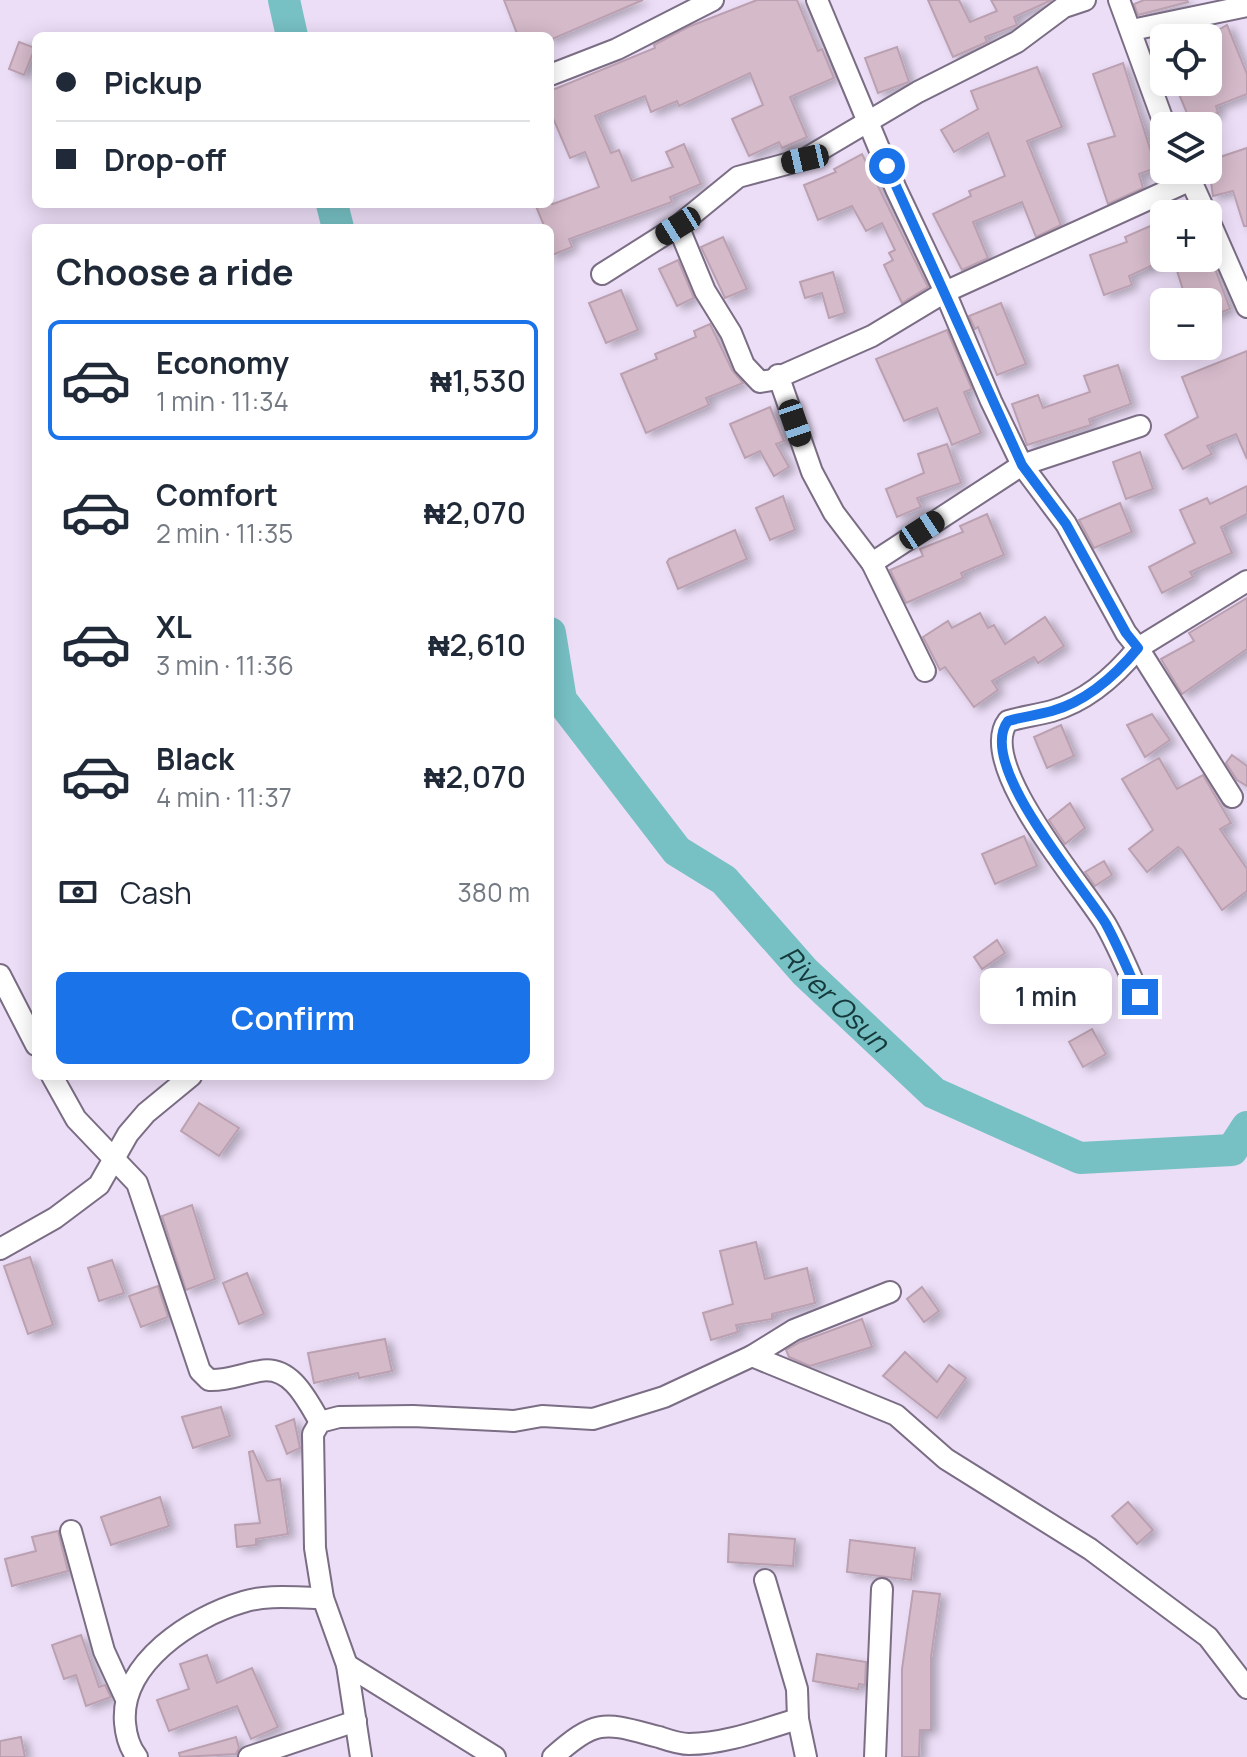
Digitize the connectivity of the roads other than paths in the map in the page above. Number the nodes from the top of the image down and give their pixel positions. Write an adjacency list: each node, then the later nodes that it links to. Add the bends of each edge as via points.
1 (713, 0): 7 (street, via 617,49)
2 (817, 0): 9 (street)
3 (1085, 0): 9 (street, via 1064,7 1017,42)
4 (1119, 0): 6 (street)
5 (1247, 6): 6 (street)
6 (1132, 30): 8 (street)
7 (554, 73)
8 (1160, 112)
9 (868, 120): 11 (street, via 805,159 738,177); 14 (street)
10 (1169, 184): 14 (street)
11 (678, 226): 13 (street); 16 (street, via 691,265 752,376 760,382)
12 (1222, 250): 15 (street)
13 (602, 274)
14 (945, 292): 16 (street, via 872,336); 18 (street)
15 (1247, 307)
16 (778, 375): 19 (street, via 812,472 834,513)
17 (1140, 426): 18 (street)
18 (1022, 465): 19 (street); 21 (street, via 1066,524)
19 (872, 563): 22 (street)
20 (1247, 581): 21 (street)
21 (1138, 648): 23 (street); 25 (street, via 1089,693 1053,711 1008,721 1000,746 1020,794 1105,923)
22 (925, 671)
23 (1232, 797)
24 (0, 975): 26 (street)
25 (1140, 997)
26 (32, 1037)
27 (54, 1080): 29 (street, via 76,1119)
28 (186, 1080): 29 (street, via 146,1113)
29 (116, 1160): 30 (street, via 80,1201); 33 (street, via 137,1183 200,1371 209,1380 279,1372 298,1386)
30 (0, 1249)
31 (890, 1292): 32 (street, via 794,1330)
32 (752, 1356): 33 (street, via 664,1397 593,1419 413,1416); 39 (street, via 896,1415 946,1459 1090,1549 1208,1637)
33 (320, 1422): 37 (street, via 313,1434 312,1502)
34 (71, 1531): 40 (street, via 104,1651)
35 (765, 1580): 41 (street, via 794,1678)
36 (882, 1589): 49 (street)
37 (323, 1598): 38 (street); 40 (street, via 238,1603 165,1642 138,1674)
38 (347, 1665): 42 (street); 46 (street)
39 (1247, 1688)
40 (126, 1699): 43 (street, via 126,1732)
41 (798, 1719): 47 (street, via 687,1744 621,1724 596,1727); 48 (street)
42 (356, 1721): 44 (street); 45 (street)
43 (137, 1757)
44 (249, 1757)
45 (361, 1757)
46 (495, 1757)
47 (553, 1757)
48 (806, 1757)
49 (875, 1757)

